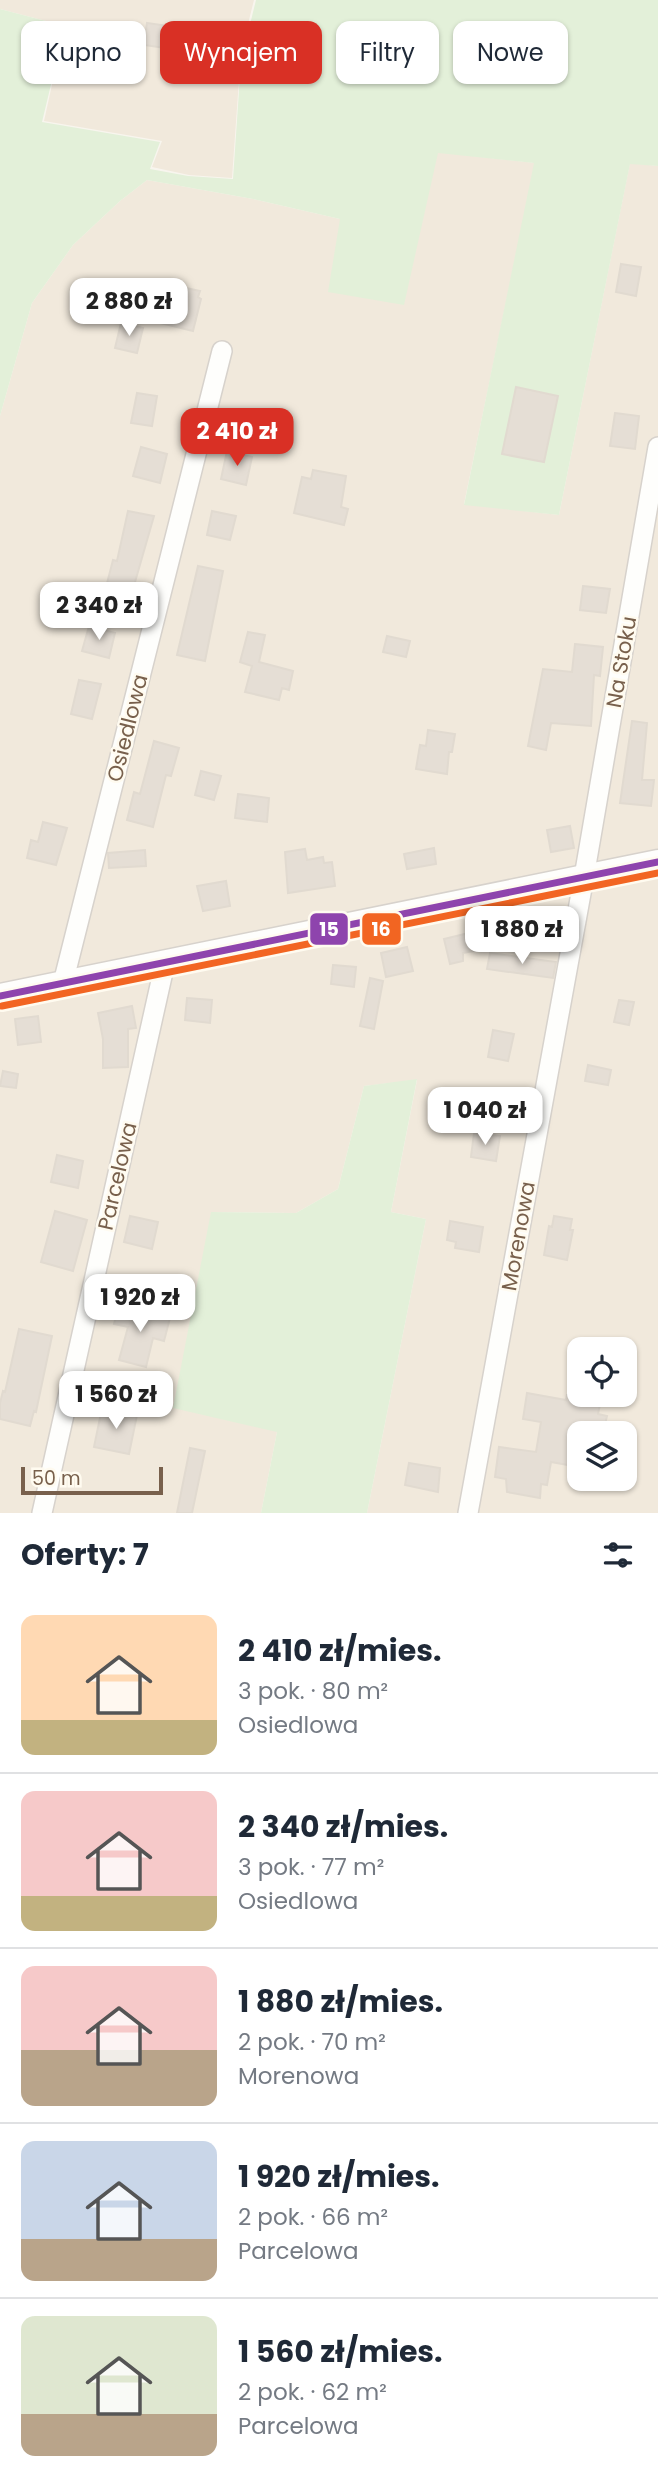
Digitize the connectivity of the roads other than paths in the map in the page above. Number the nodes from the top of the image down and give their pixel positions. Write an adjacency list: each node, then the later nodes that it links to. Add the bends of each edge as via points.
1 (222, 351): 6 (street, Osiedlowa)
2 (658, 447): 4 (street, Na Stoku)
3 (658, 862): 4 (street)
4 (584, 877): 5 (street); 9 (street, Morenowa)
5 (164, 963): 6 (street); 8 (street, Parcelowa)
6 (63, 983): 7 (street)
7 (0, 996)
8 (41, 1513)
9 (468, 1513)

